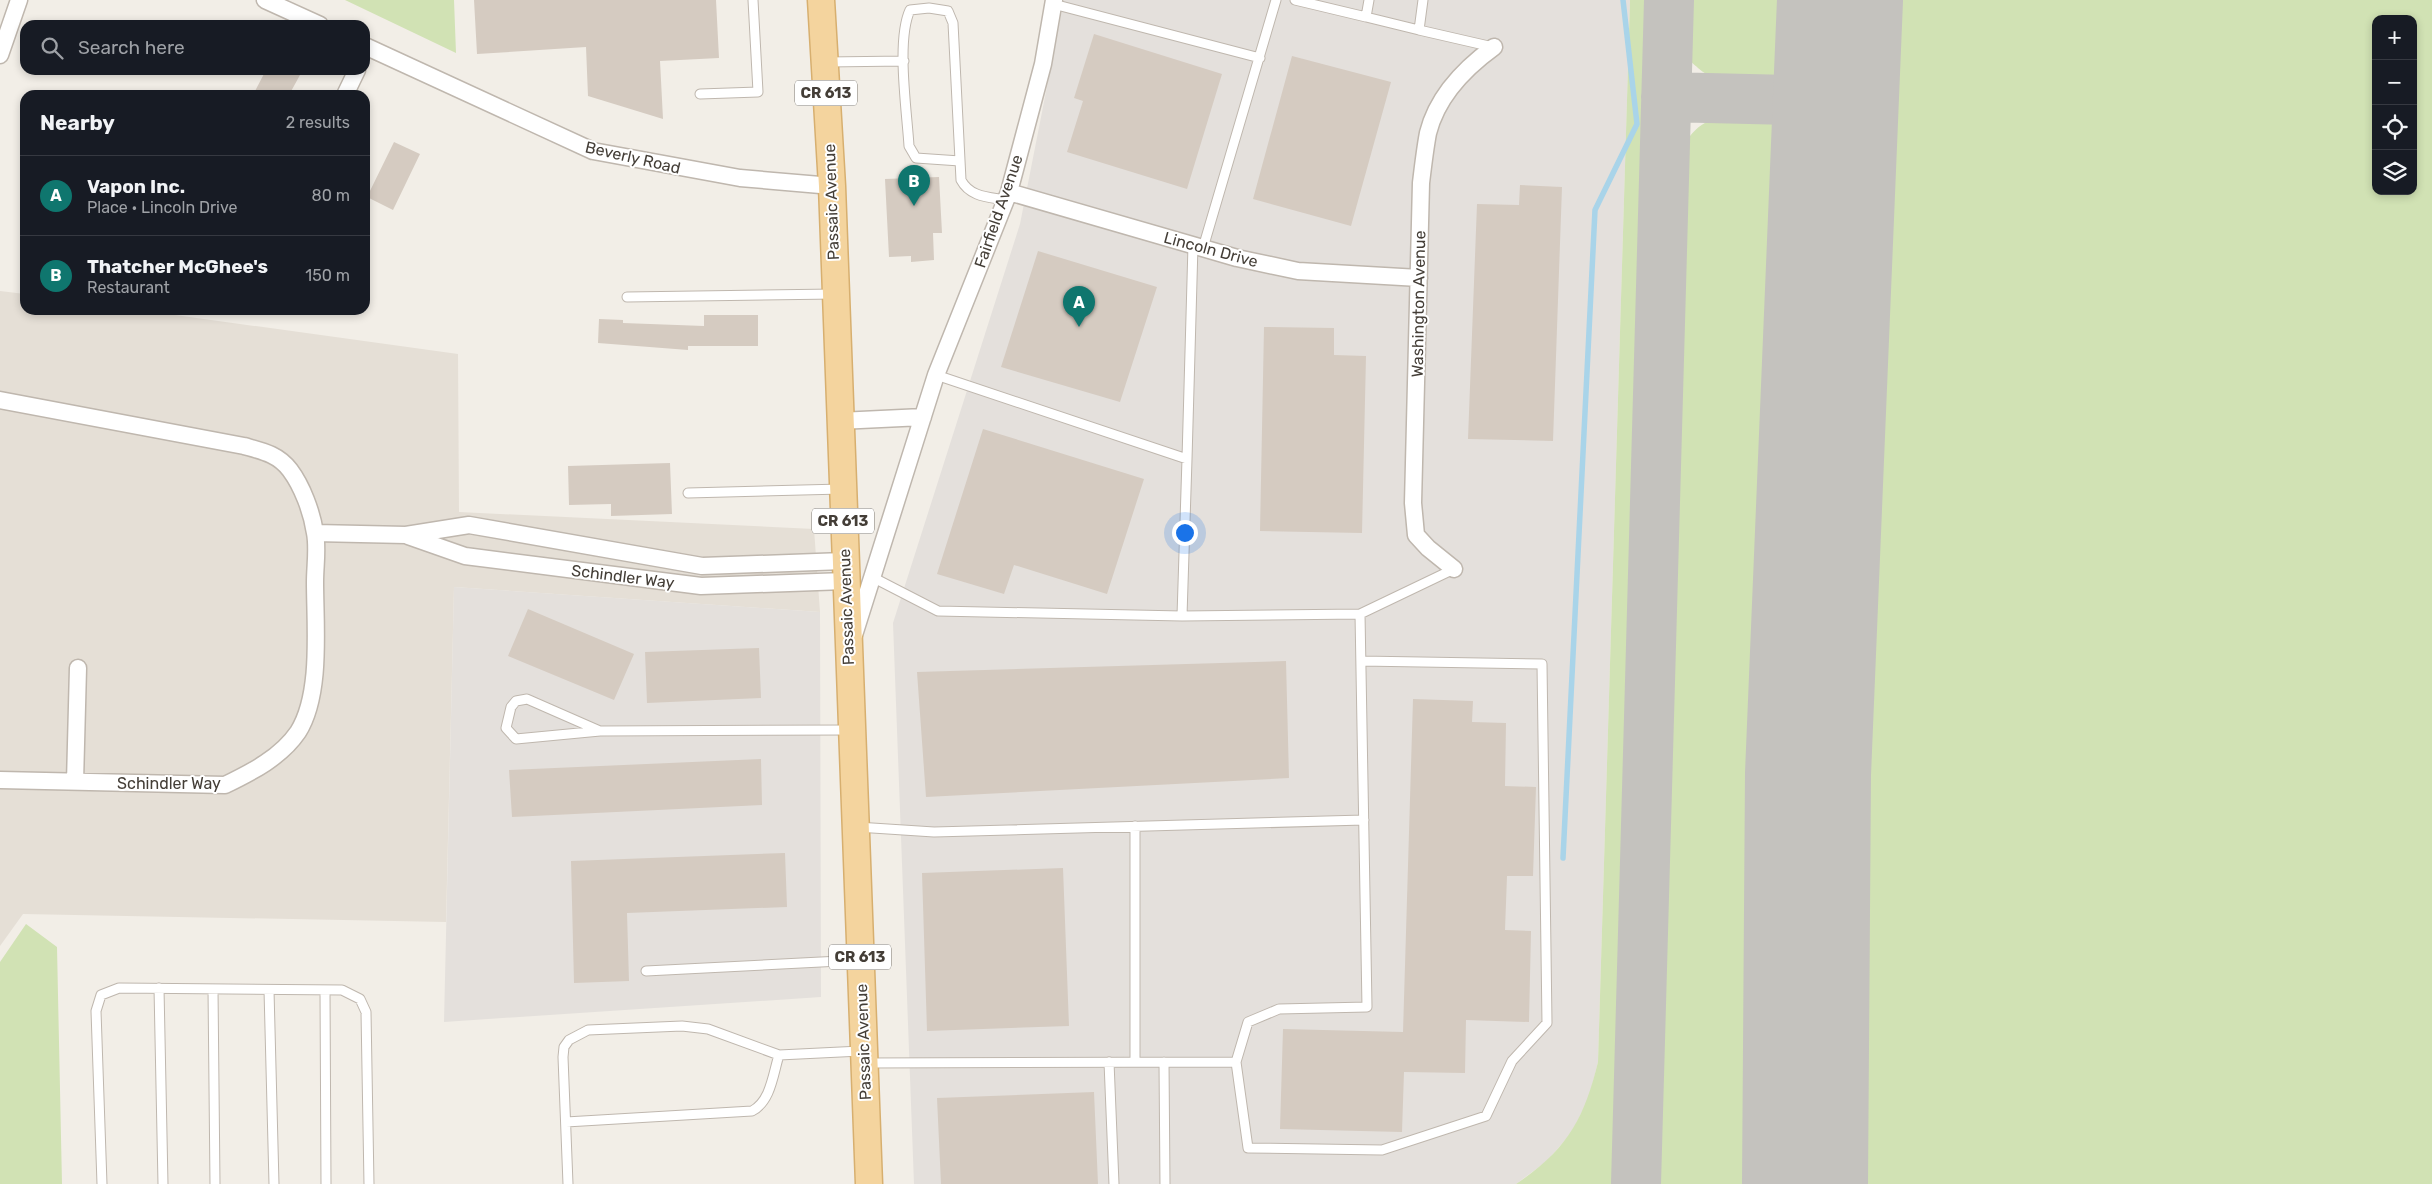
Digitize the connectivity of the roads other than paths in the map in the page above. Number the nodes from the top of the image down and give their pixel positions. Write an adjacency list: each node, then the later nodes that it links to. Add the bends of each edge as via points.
1 (19, 0): 15 (street)
2 (265, 0): 11 (street)
3 (754, 0): 21 (lane, via 758,92)
4 (821, 0): 18 (main road, Passaic Avenue / CR 613)
5 (1276, 0): 16 (lane)
6 (1295, 0): 10 (lane)
7 (1369, 0): 10 (lane)
8 (1423, 0): 12 (lane)
9 (1053, 2): 16 (lane); 24 (street, Fairfield Avenue, via 1043,64)
10 (1366, 17): 12 (lane)
11 (309, 20)
12 (1419, 30): 13 (lane)
13 (1494, 47): 26 (street, Washington Avenue, via 1470,65 1445,95 1429,131 1420,183)
14 (370, 51): 23 (street, Beverly Road, via 593,151 740,178)
15 (0, 55)
16 (1260, 58): 25 (lane)
17 (904, 61): 18 (lane); 22 (lane, via 909,146 916,158); 22 (lane, via 905,21 910,10 948,11 953,23)
18 (824, 62): 23 (main road, Passaic Avenue / CR 613)
19 (355, 75): 20 (street)
20 (347, 90)
21 (700, 94)
22 (960, 161): 24 (lane, via 961,180 966,189 978,195)
23 (832, 186): 27 (main road, Passaic Avenue / CR 613)
24 (1007, 196): 25 (street, Lincoln Drive); 29 (street, Fairfield Avenue)
25 (1198, 246): 26 (street, Lincoln Drive, via 1298,271); 33 (lane)
26 (1419, 278): 38 (street, Washington Avenue, via 1413,503 1416,535)
27 (835, 294): 28 (lane); 32 (main road, Passaic Avenue / CR 613)
28 (627, 297)
29 (936, 375): 31 (street, Fairfield Avenue); 33 (lane)
30 (0, 400): 36 (street, Schindler Way, via 244,446 276,456 302,490)
31 (923, 417): 32 (street); 40 (street, Fairfield Avenue)
32 (839, 421): 34 (main road, Passaic Avenue / CR 613)
33 (1187, 459): 42 (lane)
34 (842, 489): 35 (lane); 39 (main road, Passaic Avenue / CR 613)
35 (688, 493)
36 (316, 532): 37 (street, Schindler Way); 49 (street, Schindler Way, via 315,660 310,701 298,731 280,752 250,774 225,785)
37 (406, 535): 39 (street, Schindler Way, via 469,525 702,566); 39 (street, Schindler Way, via 465,556 701,586)
38 (1454, 568): 41 (lane)
39 (844, 571): 43 (main road, Passaic Avenue / CR 613)
40 (872, 577): 42 (lane, via 938,612); 43 (street, Fairfield Avenue)
41 (1360, 614): 42 (lane); 44 (lane)
42 (1182, 616)
43 (848, 656): 46 (main road, Passaic Avenue / CR 613)
44 (1361, 661): 50 (lane); 64 (lane, via 1542,664 1547,1023 1512,1061 1486,1116 1382,1150 1248,1148)
45 (78, 668): 49 (street)
46 (851, 730): 47 (lane); 51 (main road, Passaic Avenue / CR 613)
47 (600, 731): 47 (lane, via 527,699 516,701 511,707 506,728 516,739)
48 (0, 780): 49 (street, Schindler Way)
49 (75, 782)
50 (1364, 820): 52 (lane); 64 (lane, via 1367,1007 1279,1009 1248,1022)
51 (854, 826): 52 (lane, via 934,832); 53 (main road, Passaic Avenue / CR 613)
52 (1135, 826): 62 (lane)
53 (860, 960): 54 (lane); 60 (main road, Passaic Avenue / CR 613)
54 (646, 971)
55 (159, 988): 56 (lane); 66 (lane, via 119,988 101,995 96,1010); 67 (lane)
56 (213, 989): 57 (lane); 68 (lane)
57 (270, 990): 58 (lane); 69 (lane)
58 (325, 990): 70 (lane); 71 (lane, via 342,990 360,999 366,1012)
59 (779, 1055): 60 (lane); 65 (lane, via 766,1100 752,1110); 65 (lane, via 696,1026 588,1030 569,1040 564,1047)
60 (864, 1057): 61 (lane); 73 (main road, Passaic Avenue / CR 613)
61 (1110, 1062): 62 (lane); 74 (lane)
62 (1135, 1062): 63 (lane)
63 (1164, 1062): 64 (lane); 75 (lane)
64 (1236, 1062)
65 (566, 1122): 72 (lane)
66 (102, 1184)
67 (163, 1184)
68 (215, 1184)
69 (274, 1184)
70 (326, 1184)
71 (369, 1184)
72 (568, 1184)
73 (869, 1184)
74 (1114, 1184)
75 (1165, 1184)

